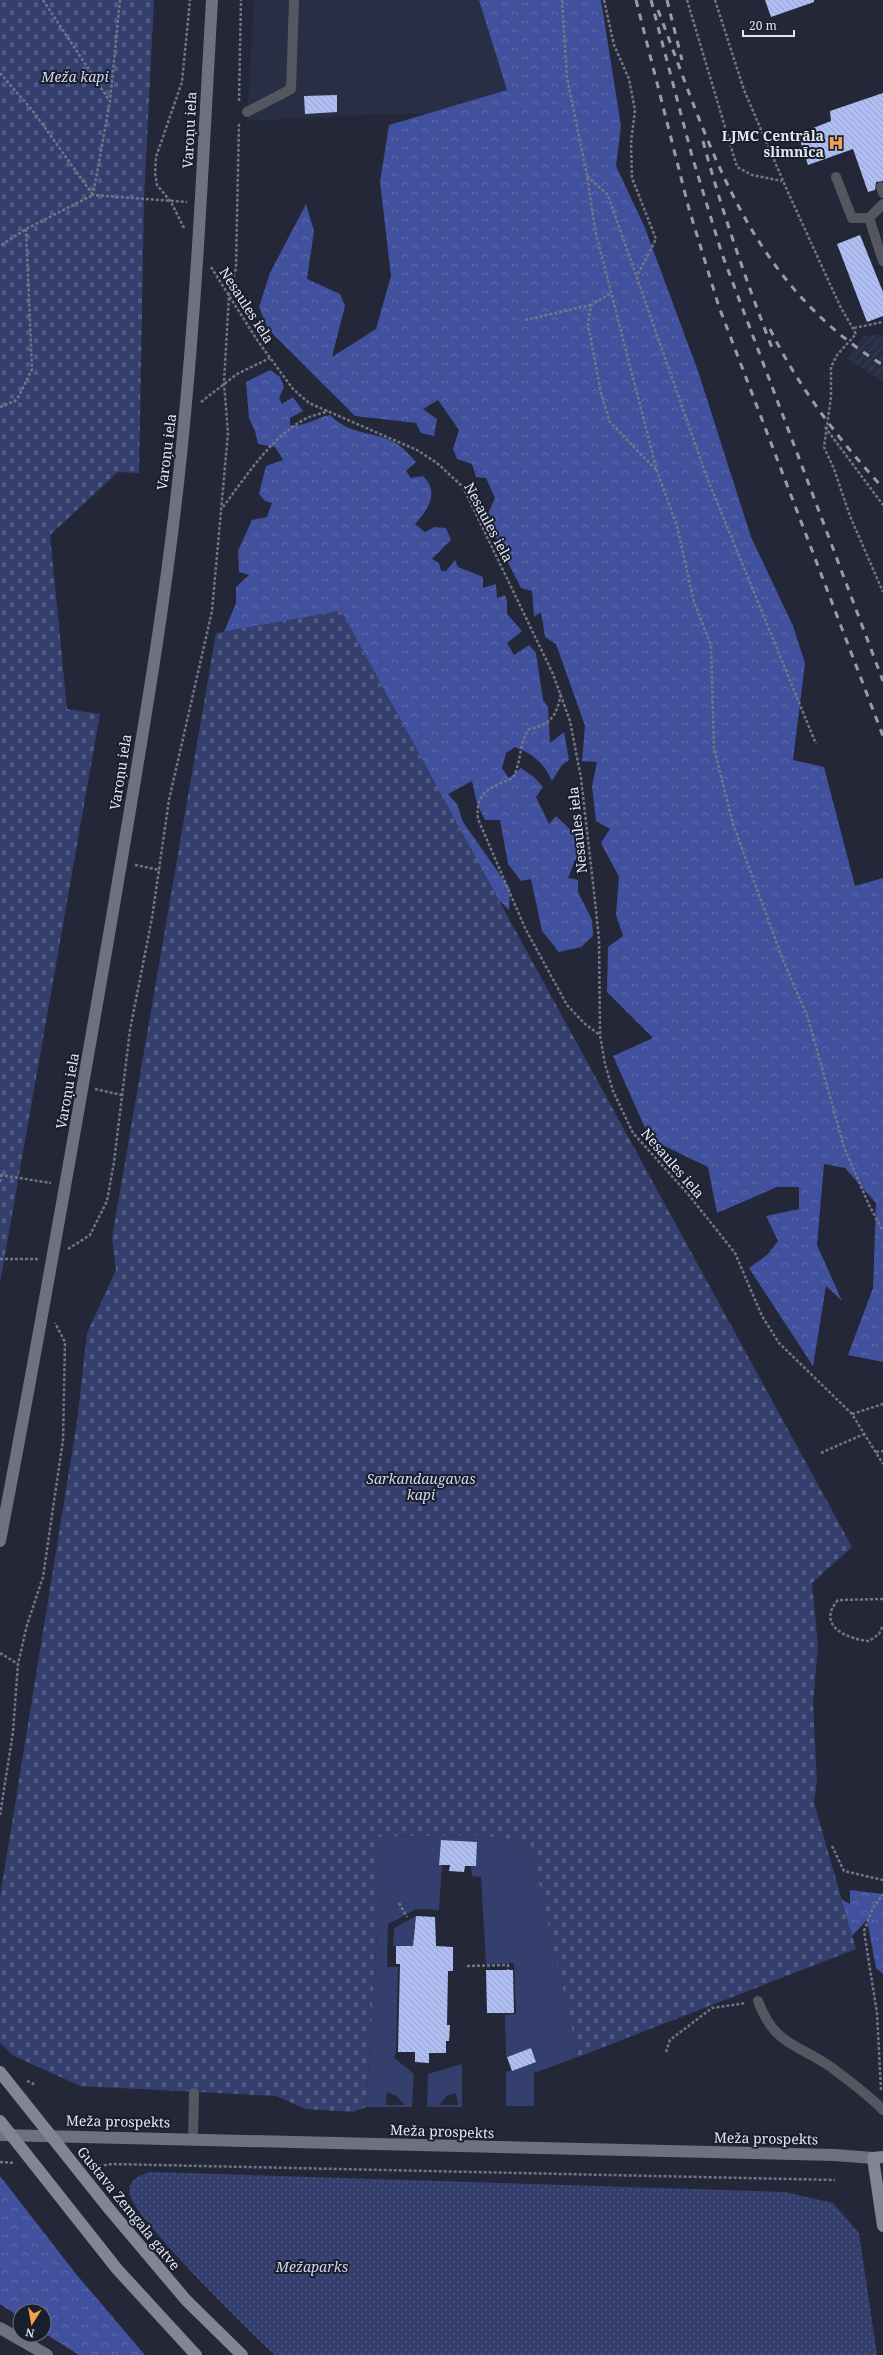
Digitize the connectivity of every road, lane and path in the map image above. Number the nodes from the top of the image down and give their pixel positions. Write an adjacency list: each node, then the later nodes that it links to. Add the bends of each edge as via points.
1 (43, 0): 12 (path)
2 (120, 0): 12 (path)
3 (190, 0): 18 (path, via 182,82 156,156 157,185)
4 (212, 0): 19 (street, Varoņu iela)
5 (241, 0): 13 (path)
6 (294, 0): 13 (lane, via 291,90)
7 (562, 0): 14 (path, via 567,78)
8 (604, 0): 26 (path, via 614,45 629,80 635,110 631,143 632,178 656,239)
9 (688, 0): 16 (path, via 737,167 752,175)
10 (715, 0): 16 (path, via 744,90)
11 (0, 73): 17 (path, via 38,117)
12 (110, 101): 17 (path)
13 (242, 112): 27 (path, via 236,268)
14 (587, 176): 26 (path, via 608,195); 28 (path, via 595,230)
15 (836, 177): 21 (lane, via 852,218)
16 (782, 181): 32 (path, via 840,306)
17 (93, 195): 18 (path); 22 (path)
18 (171, 202): 19 (path); 24 (path)
19 (200, 202): 24 (street, Varoņu iela)
20 (883, 204): 21 (lane)
21 (869, 218): 25 (lane)
22 (26, 229): 23 (path); 35 (path, via 32,369 15,401)
23 (0, 246)
24 (197, 255): 27 (path, Nesaules iela, via 213,269); 37 (street, Varoņu iela)
25 (883, 261)
26 (637, 276): 44 (path, via 706,475)
27 (229, 294): 33 (path, Nesaules iela); 34 (path)
28 (610, 294): 29 (path); 39 (path, via 645,417)
29 (591, 305): 30 (path); 39 (path, via 588,324 600,393 610,422)
30 (525, 320)
31 (883, 322): 32 (path)
32 (854, 328): 38 (path, via 856,334 837,355 831,367 831,397)
33 (270, 358): 34 (path); 36 (path, Nesaules iela, via 293,389 309,402)
34 (224, 383): 37 (path); 41 (path, via 228,433)
35 (0, 407)
36 (328, 411): 41 (path, via 307,418 277,442 251,470); 43 (path, Nesaules iela, via 417,450 437,463 462,487)
37 (185, 415): 45 (street, Varoņu iela, via 166,581)
38 (825, 427): 40 (path); 42 (path, via 824,447)
39 (657, 471): 53 (path, via 677,526 694,602 711,645 714,748 734,824 783,960 808,1018 844,1147)
40 (883, 505)
41 (223, 508): 46 (path, via 212,611 169,800)
42 (883, 592)
43 (561, 694): 47 (path, Nesaules iela, via 570,721 581,778 599,939); 47 (path, via 556,714 543,726 529,728 523,737 520,764 513,778 481,795 477,806 478,819 525,928 567,1005)
44 (816, 744)
45 (121, 862): 46 (path); 48 (street, Varoņu iela)
46 (160, 870): 49 (path, via 130,1030)
47 (600, 1035): 58 (path, Nesaules iela, via 613,1091 633,1133 688,1194 735,1253 762,1316 779,1343)
48 (83, 1087): 49 (path); 52 (street, Varoņu iela)
49 (122, 1095): 55 (path, via 108,1201 90,1235)
50 (1, 1175): 51 (path); 52 (path)
51 (0, 1182)
52 (66, 1186): 55 (street, Varoņu iela)
53 (883, 1231)
54 (0, 1259): 55 (path)
55 (53, 1259): 56 (street, Varoņu iela)
56 (43, 1314): 64 (street, Varoņu iela); 68 (path, via 57,1324 65,1342 63,1440 43,1577 27,1625)
57 (883, 1404): 58 (path)
58 (852, 1414): 59 (path, Nesaules iela)
59 (864, 1434): 61 (path, Nesaules iela); 62 (path)
60 (883, 1450): 61 (path)
61 (876, 1452): 63 (path, Nesaules iela)
62 (822, 1453)
63 (883, 1464)
64 (0, 1541)
65 (883, 1599): 66 (path, via 838,1600 831,1608 830,1619 836,1630 852,1640 869,1641 879,1634)
66 (883, 1625)
67 (0, 1653): 68 (path)
68 (18, 1664): 69 (path, via 13,1732)
69 (0, 1815)
70 (832, 1846): 71 (path, via 844,1871)
71 (883, 1880)
72 (883, 1894): 81 (path, via 873,1908 864,1931 877,2012)
73 (399, 1903): 74 (path)
74 (407, 1917)
75 (467, 1966): 76 (path, via 508,1965)
76 (508, 1970)
77 (758, 2001): 78 (path, via 712,2008 670,2040); 81 (lane, via 766,2021 782,2039 830,2067)
78 (666, 2052)
79 (0, 2072): 94 (main road, Gustava Zemgala gatve, bridge, via 186,2300)
80 (194, 2093): 84 (lane)
81 (882, 2109)
82 (0, 2121): 93 (main road, bridge, via 117,2269)
83 (0, 2135): 84 (street, Meža prospekts)
84 (193, 2138): 85 (street, Meža prospekts)
85 (878, 2158): 90 (main road)
86 (0, 2162): 87 (path)
87 (17, 2163)
88 (89, 2167): 89 (path, via 112,2164)
89 (835, 2180)
90 (883, 2226)
91 (0, 2328): 92 (street)
92 (47, 2355)
93 (196, 2355)
94 (242, 2355)

